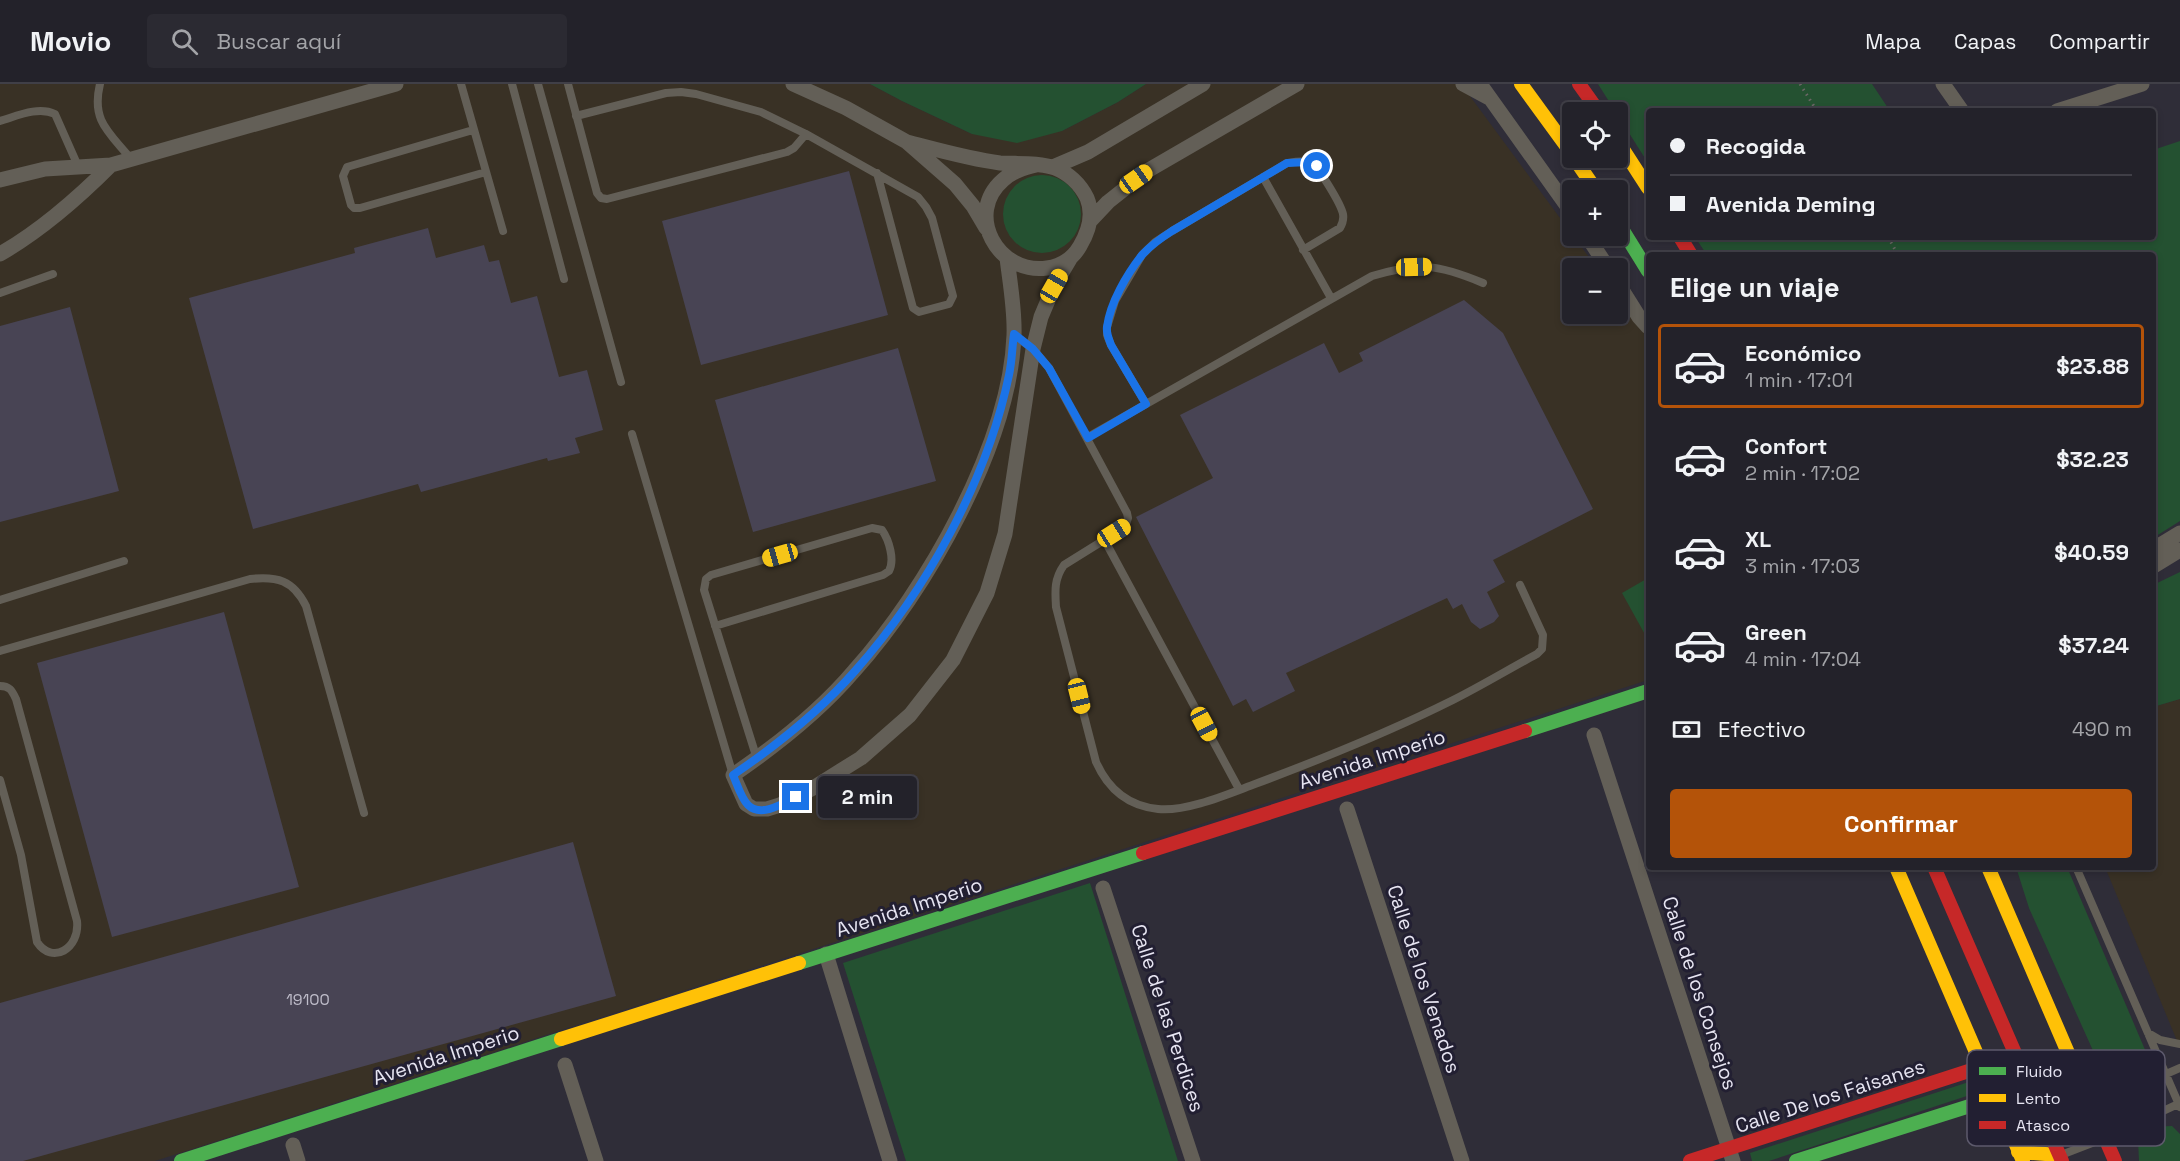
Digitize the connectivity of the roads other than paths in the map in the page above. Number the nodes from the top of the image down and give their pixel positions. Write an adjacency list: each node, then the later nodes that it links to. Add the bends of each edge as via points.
1 (100, 84): 27 (lane, via 96,110 103,125)
2 (396, 84): 27 (street)
3 (461, 84): 22 (lane)
4 (512, 84): 48 (lane)
5 (538, 84): 56 (lane)
6 (568, 84): 20 (lane)
7 (793, 84): 25 (street)
8 (1203, 84): 31 (street, via 1088,152)
9 (1297, 84): 38 (street, via 1147,171 1116,194)
10 (1463, 84): 16 (street)
11 (1480, 84): 16 (street)
12 (1521, 84): 24 (street)
13 (1579, 84): 17 (street)
14 (1943, 84): 18 (street)
15 (2142, 84): 19 (street)
16 (1493, 100): 37 (street)
17 (1592, 102)
18 (1960, 108)
19 (2066, 108)
20 (576, 116): 23 (lane, via 681,92 761,112); 23 (lane, via 597,193 607,200 787,152)
21 (0, 121): 30 (lane, via 38,111 55,114)
22 (473, 130): 32 (lane); 32 (lane, via 347,167 342,177 351,205 360,208)
23 (806, 134): 33 (lane)
24 (1562, 141)
25 (907, 142): 29 (street, via 978,159); 40 (street, via 955,184)
26 (1628, 157): 36 (street)
27 (131, 159): 28 (street)
28 (111, 165): 30 (street); 43 (street, via 53,219)
29 (1036, 165): 31 (street); 40 (street, via 1017,170 1002,180 991,196)
30 (78, 166): 35 (street)
31 (1053, 167): 38 (street, via 1081,187 1089,203)
32 (486, 172): 39 (lane)
33 (877, 173): 33 (lane, via 918,197 926,207 953,296 949,304 919,312 913,308)
34 (1263, 177): 42 (lane); 42 (lane, via 1287,163 1309,162 1317,166 1343,213 1340,228); 57 (lane, via 1155,242 1132,269 1115,301 1107,335)
35 (0, 180)
36 (1646, 185)
37 (1562, 199)
38 (1091, 220): 45 (street, via 1086,236)
39 (503, 231)
40 (989, 232): 44 (street)
41 (1628, 239): 46 (street)
42 (1303, 250): 51 (lane)
43 (0, 254)
44 (1006, 258): 45 (street, via 1038,269 1055,267); 54 (street)
45 (1070, 259): 55 (street, via 1049,296)
46 (1646, 268)
47 (53, 274): 50 (lane)
48 (564, 279)
49 (1483, 283): 51 (lane, via 1429,266 1400,268 1372,276)
50 (0, 293)
51 (1331, 298): 57 (lane)
52 (1628, 300): 53 (street)
53 (1646, 325)
54 (1014, 334): 55 (lane); 73 (street, via 1010,373 989,445 935,559 894,623 854,672)
55 (1033, 349): 59 (lane, via 1049,368); 74 (street, via 1005,534 987,593 952,660 910,715 861,758 813,788 780,805 754,809 746,804)
56 (621, 382)
57 (1146, 404): 59 (lane)
58 (632, 434): 74 (lane)
59 (1088, 438): 61 (lane, via 1128,518 1125,526)
60 (2180, 534): 62 (street)
61 (1104, 539): 76 (lane); 76 (lane, via 1064,565 1054,587 1056,607 1104,781 1136,804 1159,809 1183,807)
62 (2156, 548)
63 (2180, 550): 65 (street)
64 (124, 561): 67 (lane)
65 (2156, 565)
66 (1520, 585): 76 (lane, via 1543,635 1542,649 1537,654 1453,700 1372,737)
67 (0, 600)
68 (715, 626): 68 (lane, via 889,572 892,561 885,533 872,528 711,575 704,590); 73 (lane)
69 (0, 651): 78 (lane, via 250,579 280,580 300,594 306,606)
70 (0, 686): 75 (lane, via 12,690 16,699 77,921 78,933 68,949 49,952 37,942 21,855)
71 (1646, 692): 86 (street, Avenida Imperio)
72 (1594, 735): 103 (street, Calle de los Consejos)
73 (756, 759): 74 (street)
74 (733, 775)
75 (0, 780)
76 (1239, 789)
77 (1347, 809): 111 (street, Calle de los Venados)
78 (364, 813)
79 (1897, 870): 89 (street)
80 (1935, 870): 90 (street)
81 (1989, 870): 85 (street)
82 (2077, 870): 87 (lane)
83 (2008, 878): 85 (street)
84 (1103, 888): 110 (street, Calle de las Perdices)
85 (2013, 924): 91 (street)
86 (826, 954): 106 (street, Avenida Imperio); 109 (street)
87 (2147, 1032): 88 (lane, via 2160,1040); 92 (lane)
88 (2180, 1044)
89 (1974, 1050)
90 (2014, 1050)
91 (2067, 1050)
92 (2155, 1050)
93 (565, 1065): 108 (street)
94 (2180, 1068): 96 (lane)
95 (1967, 1072): 103 (street, Calle De los Faisanes)
96 (2166, 1076): 97 (lane)
97 (2180, 1105): 99 (lane)
98 (1967, 1107): 113 (street)
99 (2165, 1112)
100 (293, 1145): 107 (street)
101 (2088, 1146): 105 (lane)
102 (2108, 1146): 114 (street)
103 (1731, 1155): 112 (street, Calle De los Faisanes)
104 (2020, 1156): 105 (street)
105 (2060, 1159)
106 (181, 1161)
107 (298, 1161)
108 (596, 1161)
109 (890, 1161)
110 (1193, 1161)
111 (1462, 1161)
112 (1690, 1161)
113 (1796, 1161)
114 (2115, 1161)

